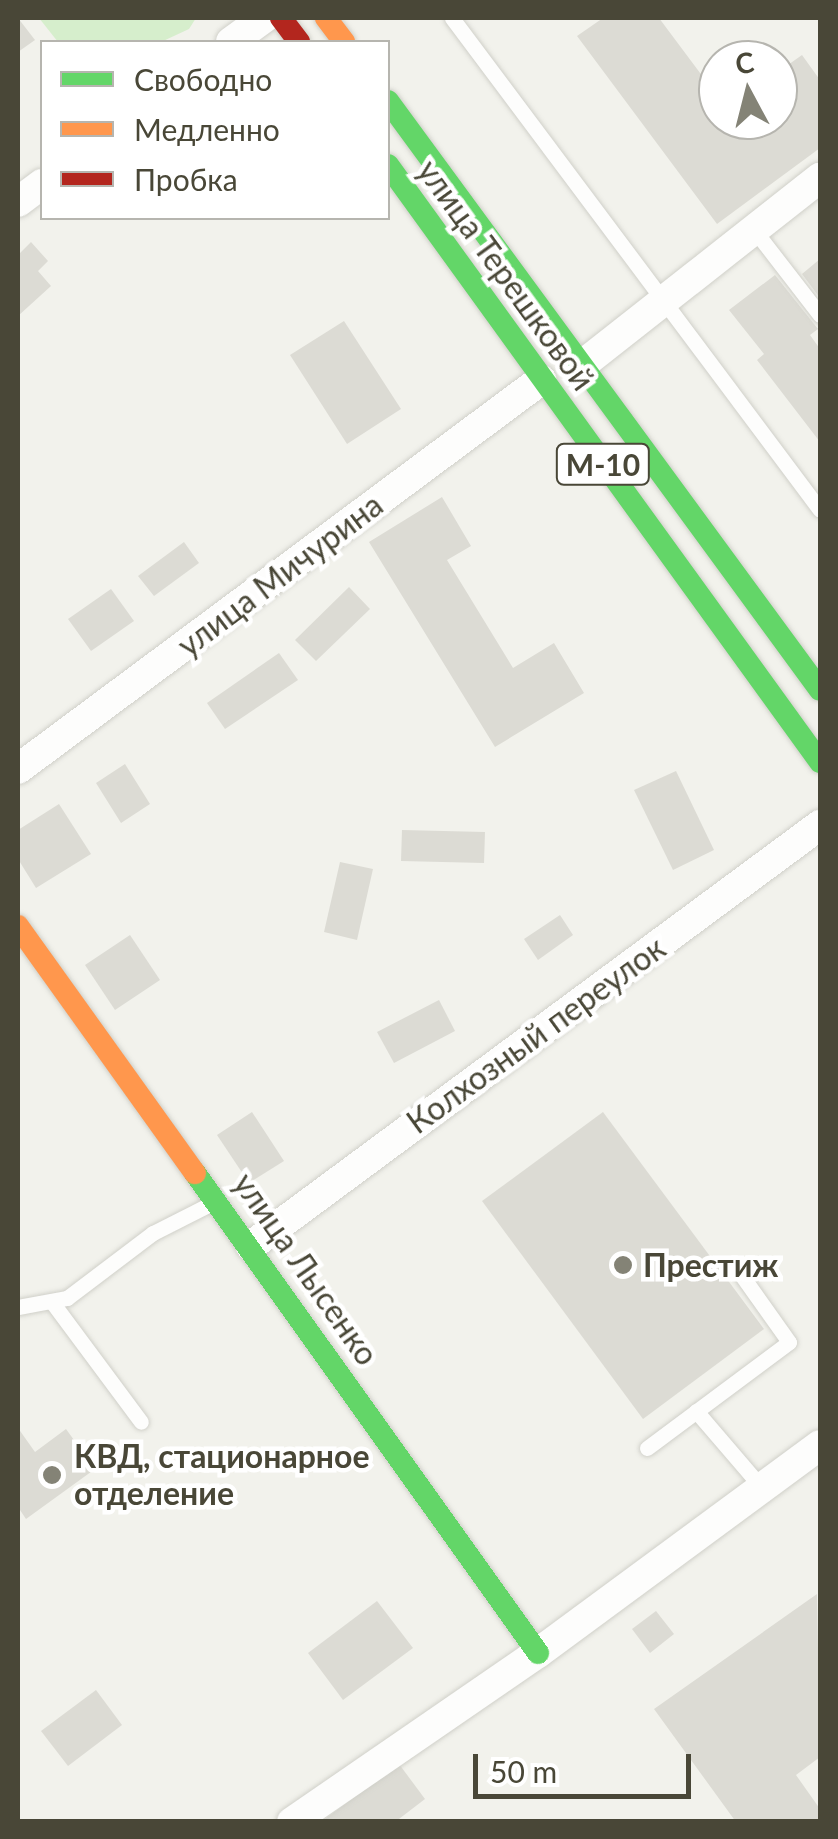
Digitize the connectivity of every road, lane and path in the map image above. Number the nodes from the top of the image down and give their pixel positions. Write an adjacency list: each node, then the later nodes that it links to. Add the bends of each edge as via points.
1 (264, 18): 5 (street)
2 (282, 18): 6 (main road)
3 (326, 18): 7 (main road)
4 (452, 18): 14 (lane)
5 (234, 40)
6 (298, 40)
7 (342, 40)
8 (390, 104): 16 (main road, улица Терешковой / М-10)
9 (390, 169): 17 (main road, улица Терешковой / М-10)
10 (820, 178): 13 (street)
11 (40, 186): 12 (street)
12 (18, 202)
13 (755, 231): 14 (street); 15 (lane)
14 (664, 306): 16 (street); 18 (lane)
15 (820, 315)
16 (582, 365): 19 (main road, улица Терешковой / М-10)
17 (541, 380): 20 (main road, улица Терешковой / М-10); 21 (street, улица Мичурина)
18 (820, 510)
19 (820, 690)
20 (820, 762)
21 (18, 769)
22 (820, 824): 25 (street, Колхозный переулок)
23 (18, 926): 24 (main road, улица Лысенко)
24 (218, 1200): 25 (main road, улица Лысенко); 27 (lane, via 153,1233)
25 (251, 1246): 34 (main road, улица Лысенко)
26 (740, 1273): 29 (lane, via 790,1342)
27 (52, 1302): 28 (lane); 30 (lane)
28 (18, 1307)
29 (696, 1411): 32 (lane); 33 (lane)
30 (140, 1422)
31 (820, 1444): 33 (street)
32 (646, 1448)
33 (762, 1488): 34 (street)
34 (538, 1654): 35 (street)
35 (292, 1822)

